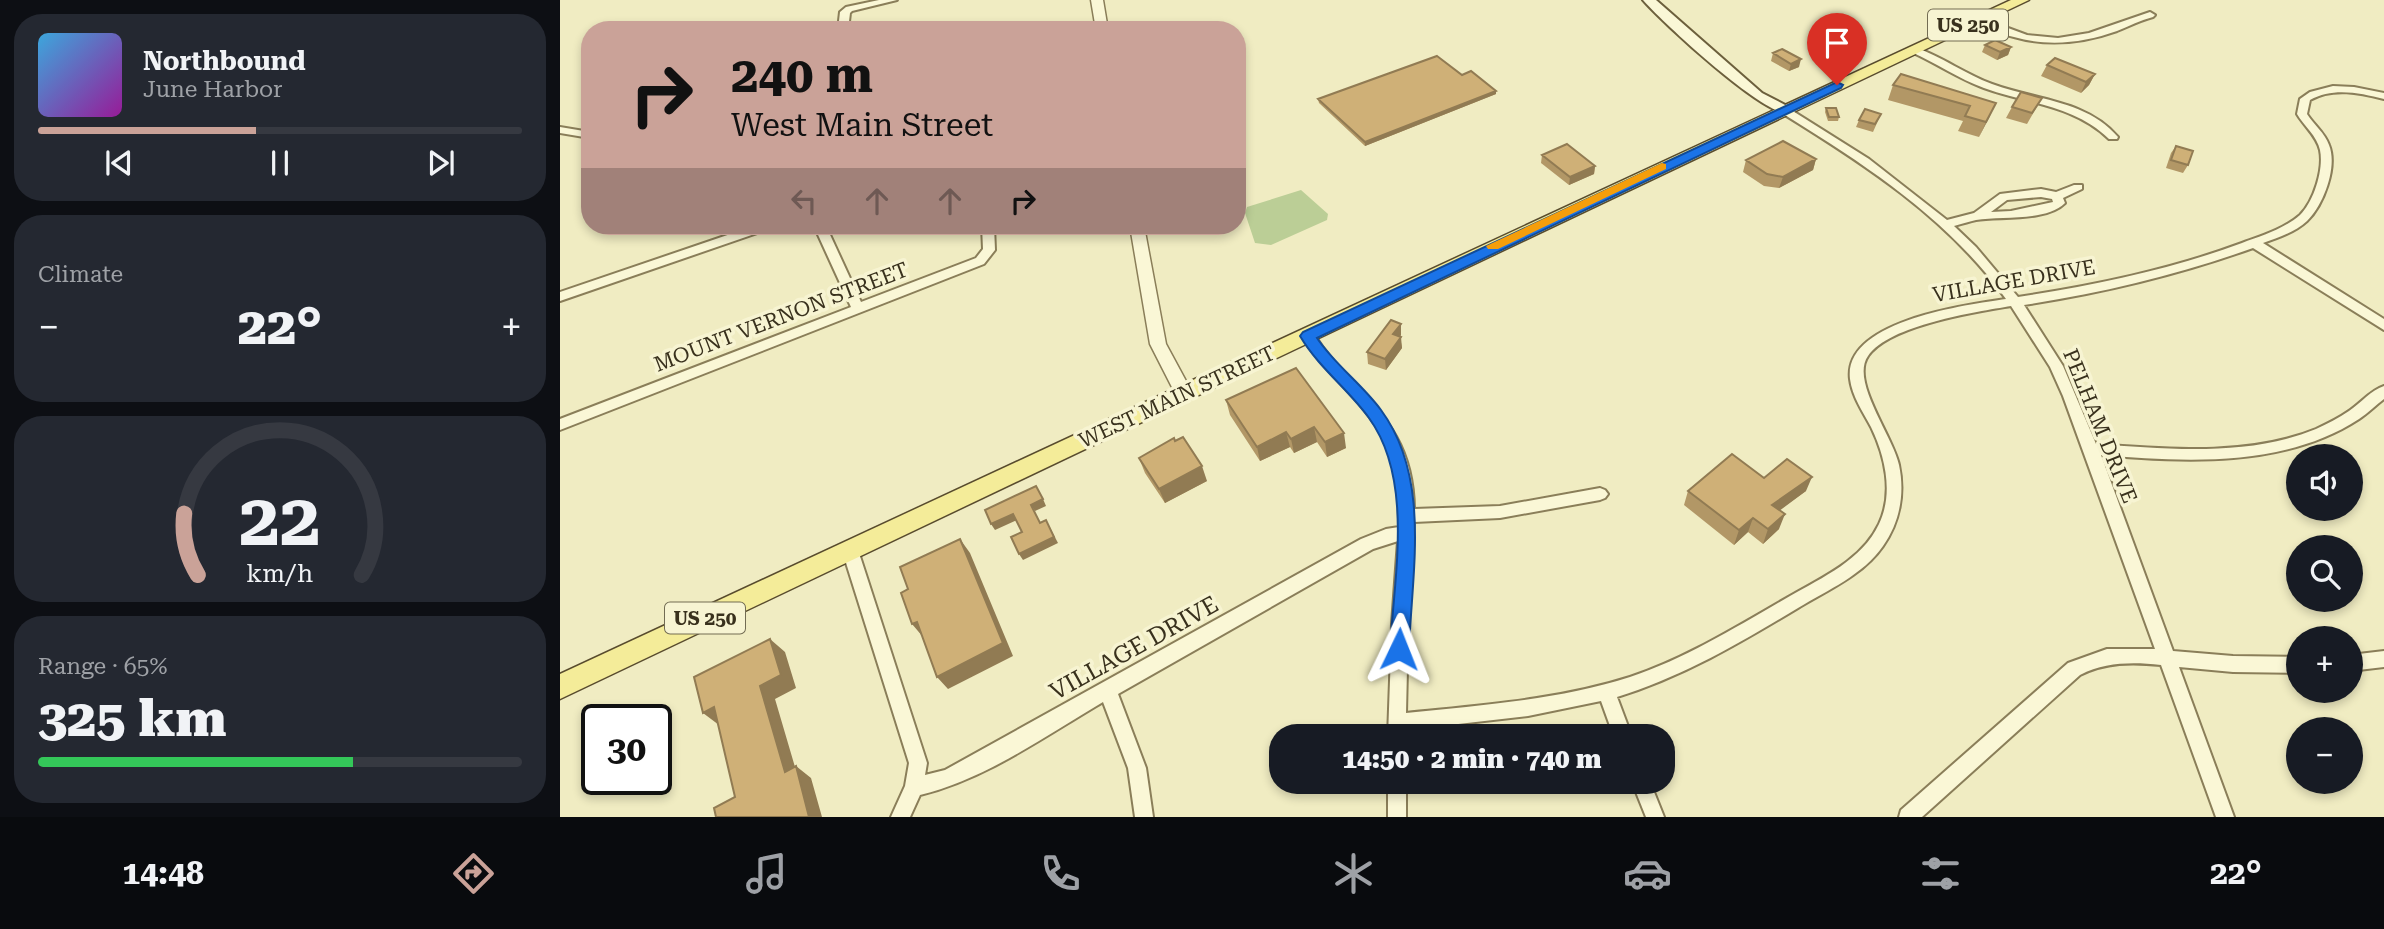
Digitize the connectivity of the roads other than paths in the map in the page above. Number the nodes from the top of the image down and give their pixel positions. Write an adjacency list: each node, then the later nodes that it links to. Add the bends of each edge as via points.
1 (892, 0): 8 (street, via 849,9)
2 (1097, 0): 9 (street)
3 (1649, 0): 12 (main road, via 1757,96)
4 (1664, 0): 12 (main road)
5 (2022, 0): 7 (main road, WEST MAIN STREET / US 250)
6 (2150, 15): 7 (street, via 2095,34 2040,41 2016,37)
7 (1978, 20): 10 (main road, WEST MAIN STREET / US 250)
8 (845, 21)
9 (1100, 21)
10 (1914, 50): 12 (main road, WEST MAIN STREET / US 250); 15 (street, via 1989,87 2074,112)
11 (2384, 96): 24 (street, VILLAGE DRIVE, via 2335,90 2305,99 2302,114 2323,141 2326,155 2317,192 2308,213)
12 (1784, 110): 19 (street, PELHAM DRIVE, via 1881,170); 29 (main road, WEST MAIN STREET / US 250)
13 (560, 130): 14 (street)
14 (581, 134)
15 (2113, 137)
16 (2078, 187): 17 (street)
17 (2057, 196): 18 (street, via 2004,197); 18 (street, via 2059,203 2053,207)
18 (1978, 216): 19 (street)
19 (1947, 224): 26 (street, PELHAM DRIVE)
20 (739, 235): 25 (street)
21 (824, 235): 27 (street)
22 (988, 235): 27 (street, MOUNT VERNON STREET, via 989,250 981,261)
23 (1139, 235): 31 (street, via 1158,344)
24 (2254, 243): 26 (street, VILLAGE DRIVE, via 2147,278); 28 (street)
25 (560, 297)
26 (2015, 300): 33 (street, PELHAM DRIVE, via 2057,368); 43 (street, VILLAGE DRIVE, via 1910,325 1875,339 1863,354 1857,383 1886,446 1894,477 1890,515 1863,558 1726,643)
27 (858, 309): 32 (street, MOUNT VERNON STREET)
28 (2384, 325)
29 (1308, 336): 31 (main road, WEST MAIN STREET / US 250); 35 (street, via 1388,433 1402,469)
30 (2384, 391): 33 (street, via 2340,423 2275,445 2203,455)
31 (1184, 394): 36 (main road, WEST MAIN STREET / US 250)
32 (560, 425)
33 (2091, 449): 37 (street, PELHAM DRIVE)
34 (1600, 494): 35 (street, VILLAGE DRIVE)
35 (1406, 525): 42 (street, VILLAGE DRIVE); 44 (street)
36 (850, 550): 41 (main road, WEST MAIN STREET / US 250); 47 (street, via 916,755)
37 (2166, 658): 40 (street); 54 (street, via 2112,655 2074,669); 55 (street, PELHAM DRIVE)
38 (2384, 659): 39 (street)
39 (2363, 661)
40 (2286, 666)
41 (560, 687)
42 (1108, 692): 47 (street, VILLAGE DRIVE, via 958,774); 51 (street, via 1137,768)
43 (1606, 692): 45 (street, VILLAGE DRIVE); 46 (street)
44 (1398, 724)
45 (1427, 724)
46 (1618, 724)
47 (914, 787): 50 (street)
48 (1397, 794): 52 (street)
49 (1645, 794): 53 (street)
50 (900, 817)
51 (1144, 817)
52 (1397, 817)
53 (1654, 817)
54 (1908, 817)
55 (2225, 817)

